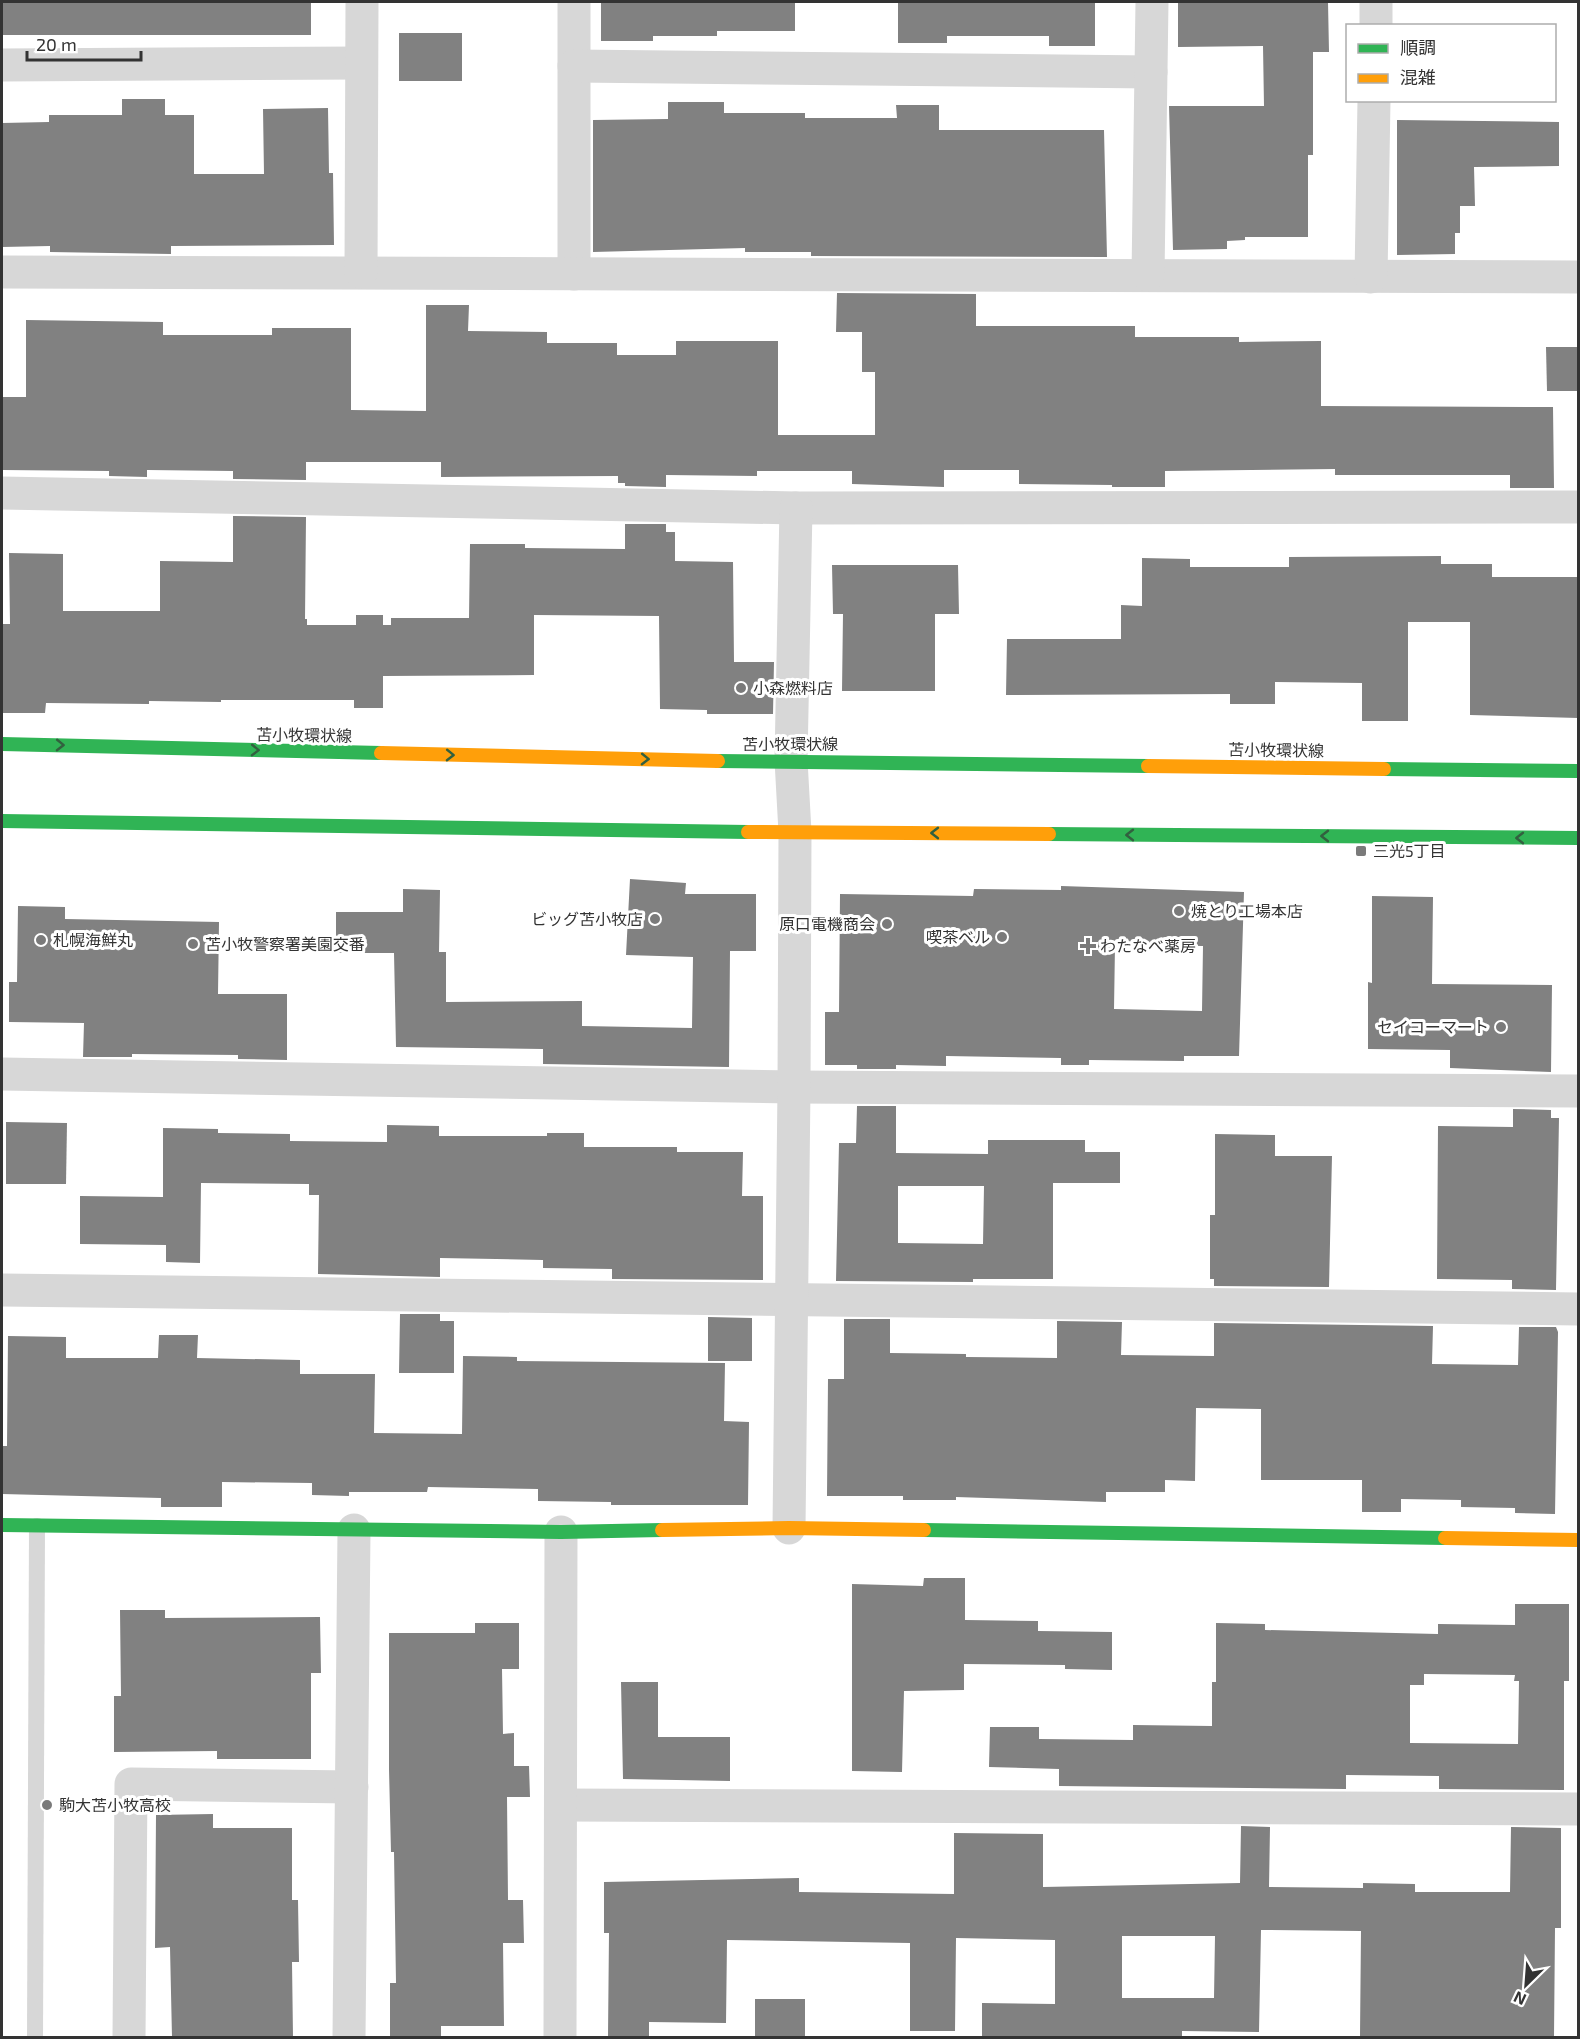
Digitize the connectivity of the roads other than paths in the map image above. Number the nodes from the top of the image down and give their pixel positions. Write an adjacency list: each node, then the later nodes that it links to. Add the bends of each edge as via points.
1 (362, 2): 6 (street)
2 (574, 2): 8 (street)
3 (1152, 2): 9 (street)
4 (1376, 2): 5 (street)
5 (1376, 24)
6 (361, 63): 7 (street); 12 (street)
7 (2, 65)
8 (574, 66): 9 (street); 13 (street)
9 (1151, 72): 14 (street)
10 (1374, 102): 15 (street)
11 (2, 272): 12 (street)
12 (361, 272): 13 (street)
13 (574, 274): 14 (street)
14 (1148, 275): 15 (street)
15 (1371, 276): 16 (street)
16 (1578, 277)
17 (2, 493): 19 (street)
18 (1578, 507): 19 (street)
19 (796, 508): 21 (street)
20 (2, 744): 21 (main road, 苫小牧環状線, one-way to 21)
21 (791, 760): 22 (main road, 苫小牧環状線); 24 (street)
22 (1578, 771)
23 (2, 821): 24 (main road)
24 (795, 832): 25 (main road, one-way to 24); 27 (street)
25 (1578, 838)
26 (2, 1074): 27 (street)
27 (794, 1087): 28 (street); 30 (street)
28 (1578, 1091)
29 (2, 1290): 30 (street)
30 (792, 1298): 31 (street); 34 (street)
31 (1578, 1309)
32 (2, 1525): 33 (main road)
33 (37, 1526): 35 (main road); 41 (lane)
34 (789, 1528): 36 (main road); 37 (main road)
35 (354, 1530): 36 (main road); 38 (street)
36 (561, 1532): 39 (street)
37 (1578, 1540)
38 (352, 1787): 42 (street, via 131,1784); 43 (street)
39 (561, 1805): 40 (street); 44 (street)
40 (1578, 1809)
41 (35, 2037)
42 (129, 2037)
43 (349, 2037)
44 (560, 2037)

